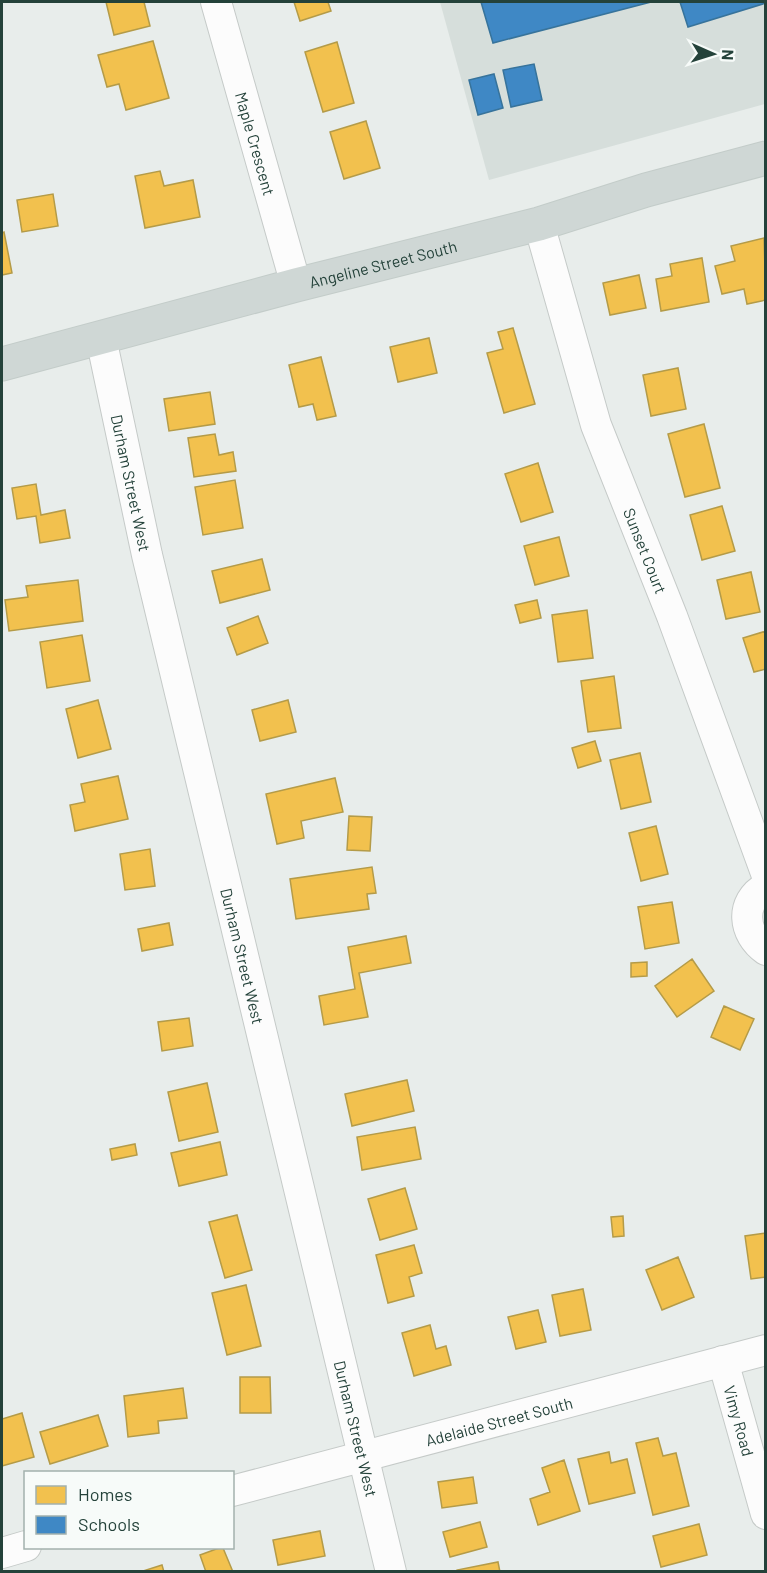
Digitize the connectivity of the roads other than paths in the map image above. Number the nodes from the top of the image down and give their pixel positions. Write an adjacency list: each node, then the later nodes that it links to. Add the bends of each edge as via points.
1 (216, 2): 4 (street, Maple Crescent)
2 (765, 158): 3 (main road, Angeline Street South)
3 (539, 224): 4 (main road, Angeline Street South); 7 (street, Sunset Court, via 596,425 672,616)
4 (296, 285): 5 (main road, Angeline Street South)
5 (101, 338): 6 (main road, Angeline Street South); 12 (street, Durham Street West, via 147,555)
6 (2, 364)
7 (765, 873)
8 (765, 887): 9 (street, via 752,900 747,917 750,935)
9 (765, 951)
10 (765, 1350): 11 (street, Adelaide Street South)
11 (723, 1361): 12 (street, Adelaide Street South); 14 (street, Vimy Road)
12 (363, 1456): 13 (street, Adelaide Street South); 17 (street, Durham Street West)
13 (234, 1490)
14 (765, 1514)
15 (24, 1547): 16 (street)
16 (2, 1553)
17 (391, 1572)

